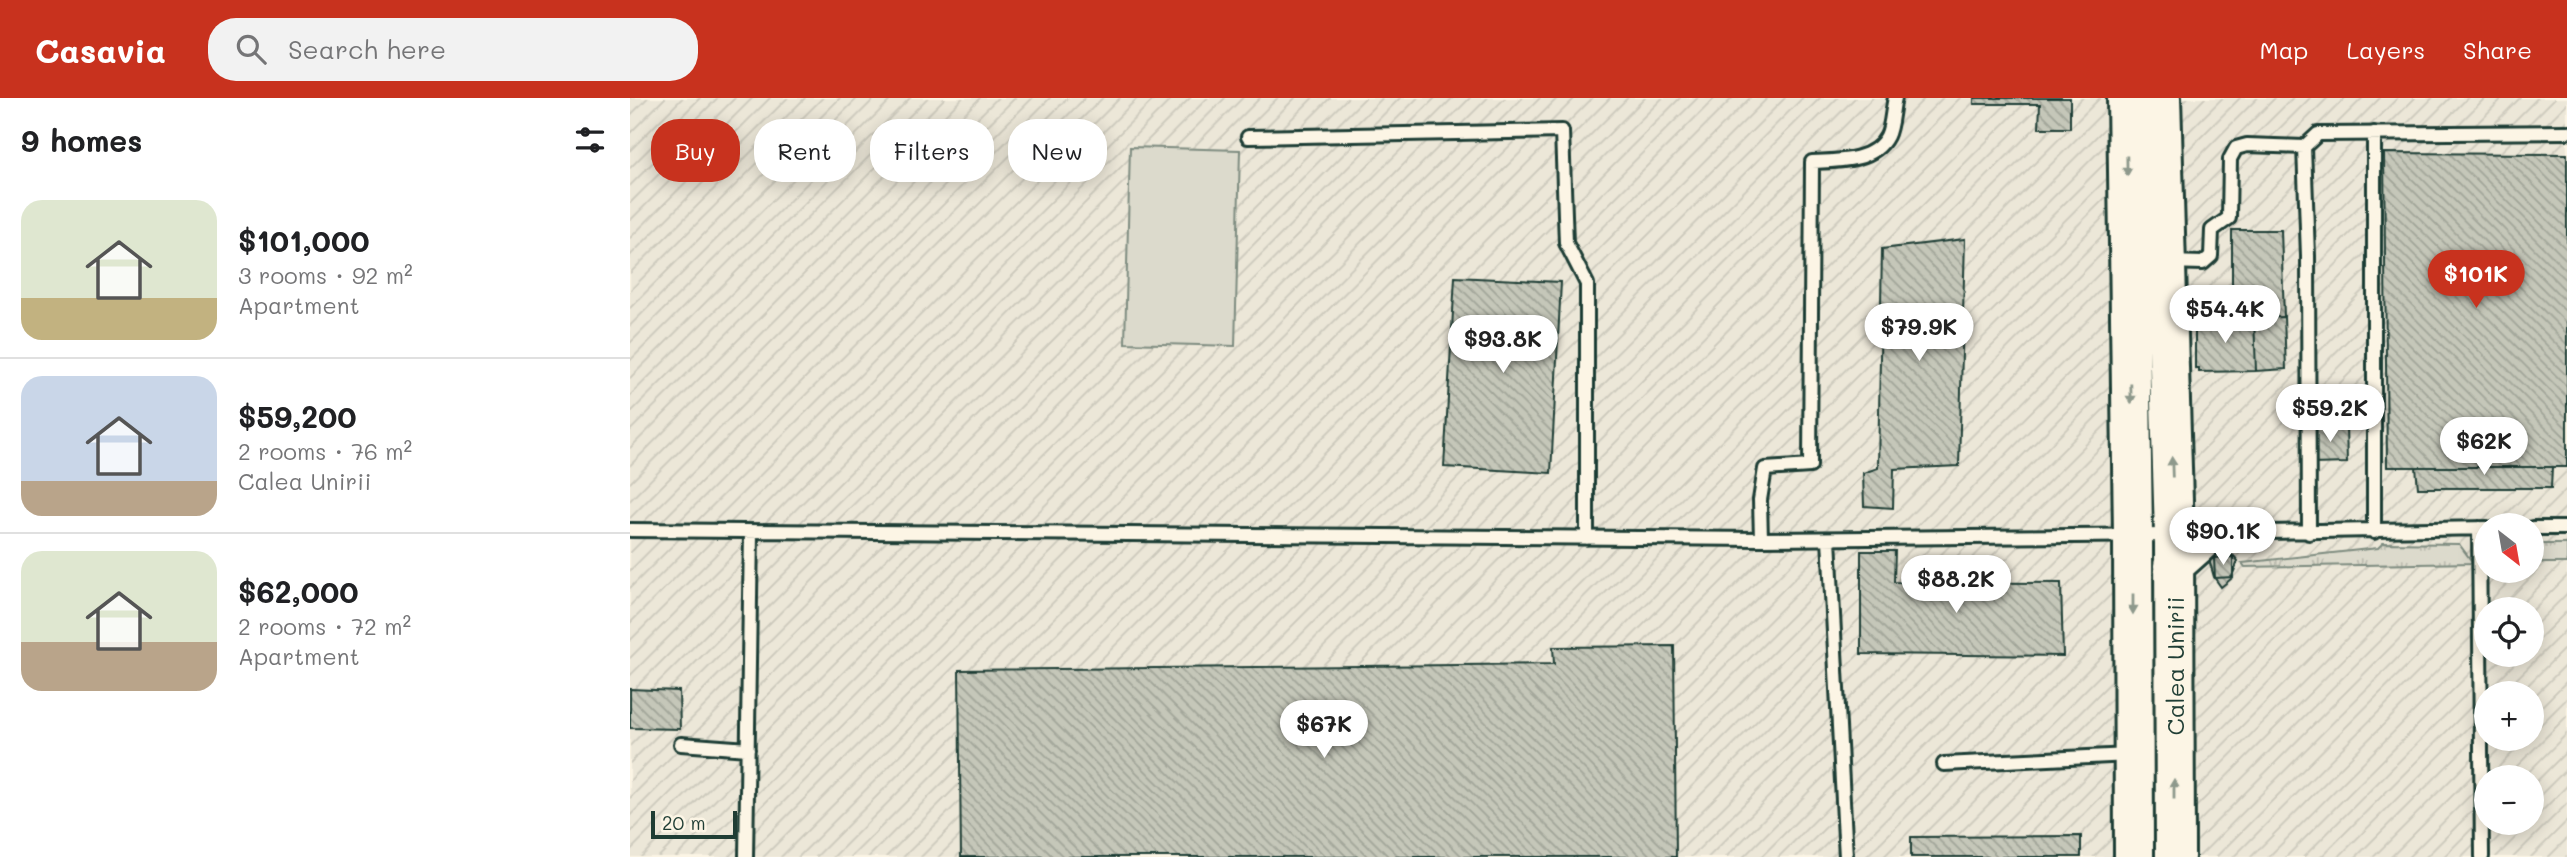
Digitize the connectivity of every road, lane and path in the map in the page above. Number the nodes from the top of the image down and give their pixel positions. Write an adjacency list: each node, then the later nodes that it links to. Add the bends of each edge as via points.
1 (1895, 98): 18 (lane, via 1887,136 1871,153 1842,161 1812,162 1810,466 1765,469)
2 (2127, 98): 16 (main road, Calea Unirii, one-way to 16)
3 (2161, 98): 8 (main road, Calea Unirii)
4 (2567, 132): 5 (lane)
5 (2374, 133): 7 (lane, via 2318,134); 13 (lane)
6 (1248, 137): 17 (lane, via 1562,131 1566,243 1587,284)
7 (2304, 147): 8 (lane, via 2236,148 2230,159 2229,218 2212,230 2211,256 2203,263); 15 (lane)
8 (2165, 262): 20 (main road, Calea Unirii, one-way to 8)
9 (2474, 528): 13 (lane)
10 (2544, 528): 11 (lane)
11 (2567, 528)
12 (630, 530): 14 (lane)
13 (2374, 532): 15 (lane)
14 (751, 533): 17 (lane); 23 (lane)
15 (2309, 533): 20 (lane)
16 (2133, 536): 19 (lane); 20 (lane); 24 (main road, Calea Unirii, one-way to 24)
17 (1587, 538): 18 (lane)
18 (1761, 539): 19 (lane)
19 (1829, 540): 27 (lane)
20 (2186, 545): 29 (main road, Calea Unirii, one-way to 20)
21 (2483, 583): 30 (lane)
22 (681, 744): 23 (lane)
23 (748, 749): 26 (lane)
24 (2134, 754): 25 (lane); 28 (main road, Calea Unirii)
25 (1944, 764)
26 (746, 857)
27 (1846, 857)
28 (2134, 857)
29 (2175, 857)
30 (2482, 857)

